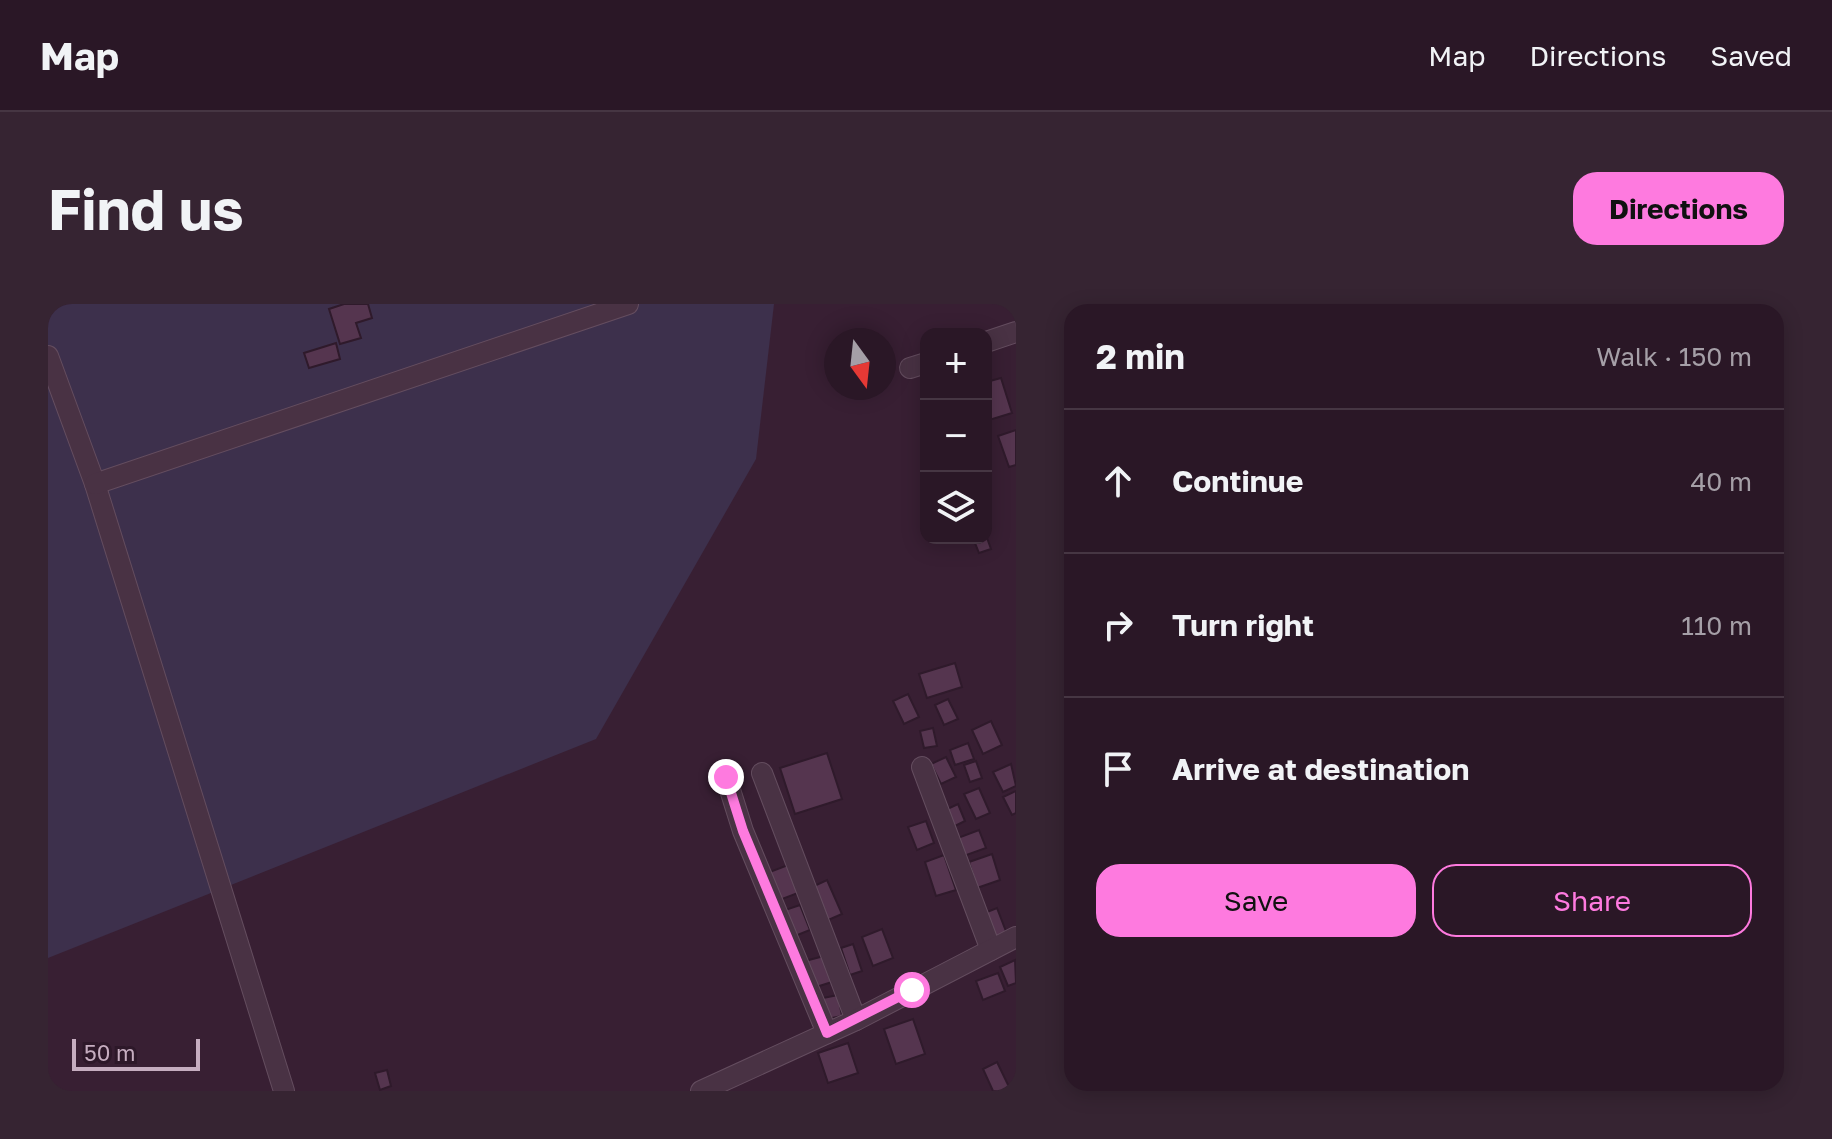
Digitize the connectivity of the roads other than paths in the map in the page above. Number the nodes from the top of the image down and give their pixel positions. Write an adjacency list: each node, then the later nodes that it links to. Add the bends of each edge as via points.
1 (628, 304): 5 (street)
2 (1016, 332): 3 (street)
3 (992, 340)
4 (48, 356): 5 (street)
5 (95, 484): 13 (street)
6 (922, 767): 10 (street)
7 (762, 773): 11 (street)
8 (726, 777): 12 (street, via 743,831)
9 (1016, 937): 10 (street)
10 (991, 950): 11 (street)
11 (856, 1020): 12 (street)
12 (827, 1033): 14 (street)
13 (284, 1091)
14 (701, 1091)

